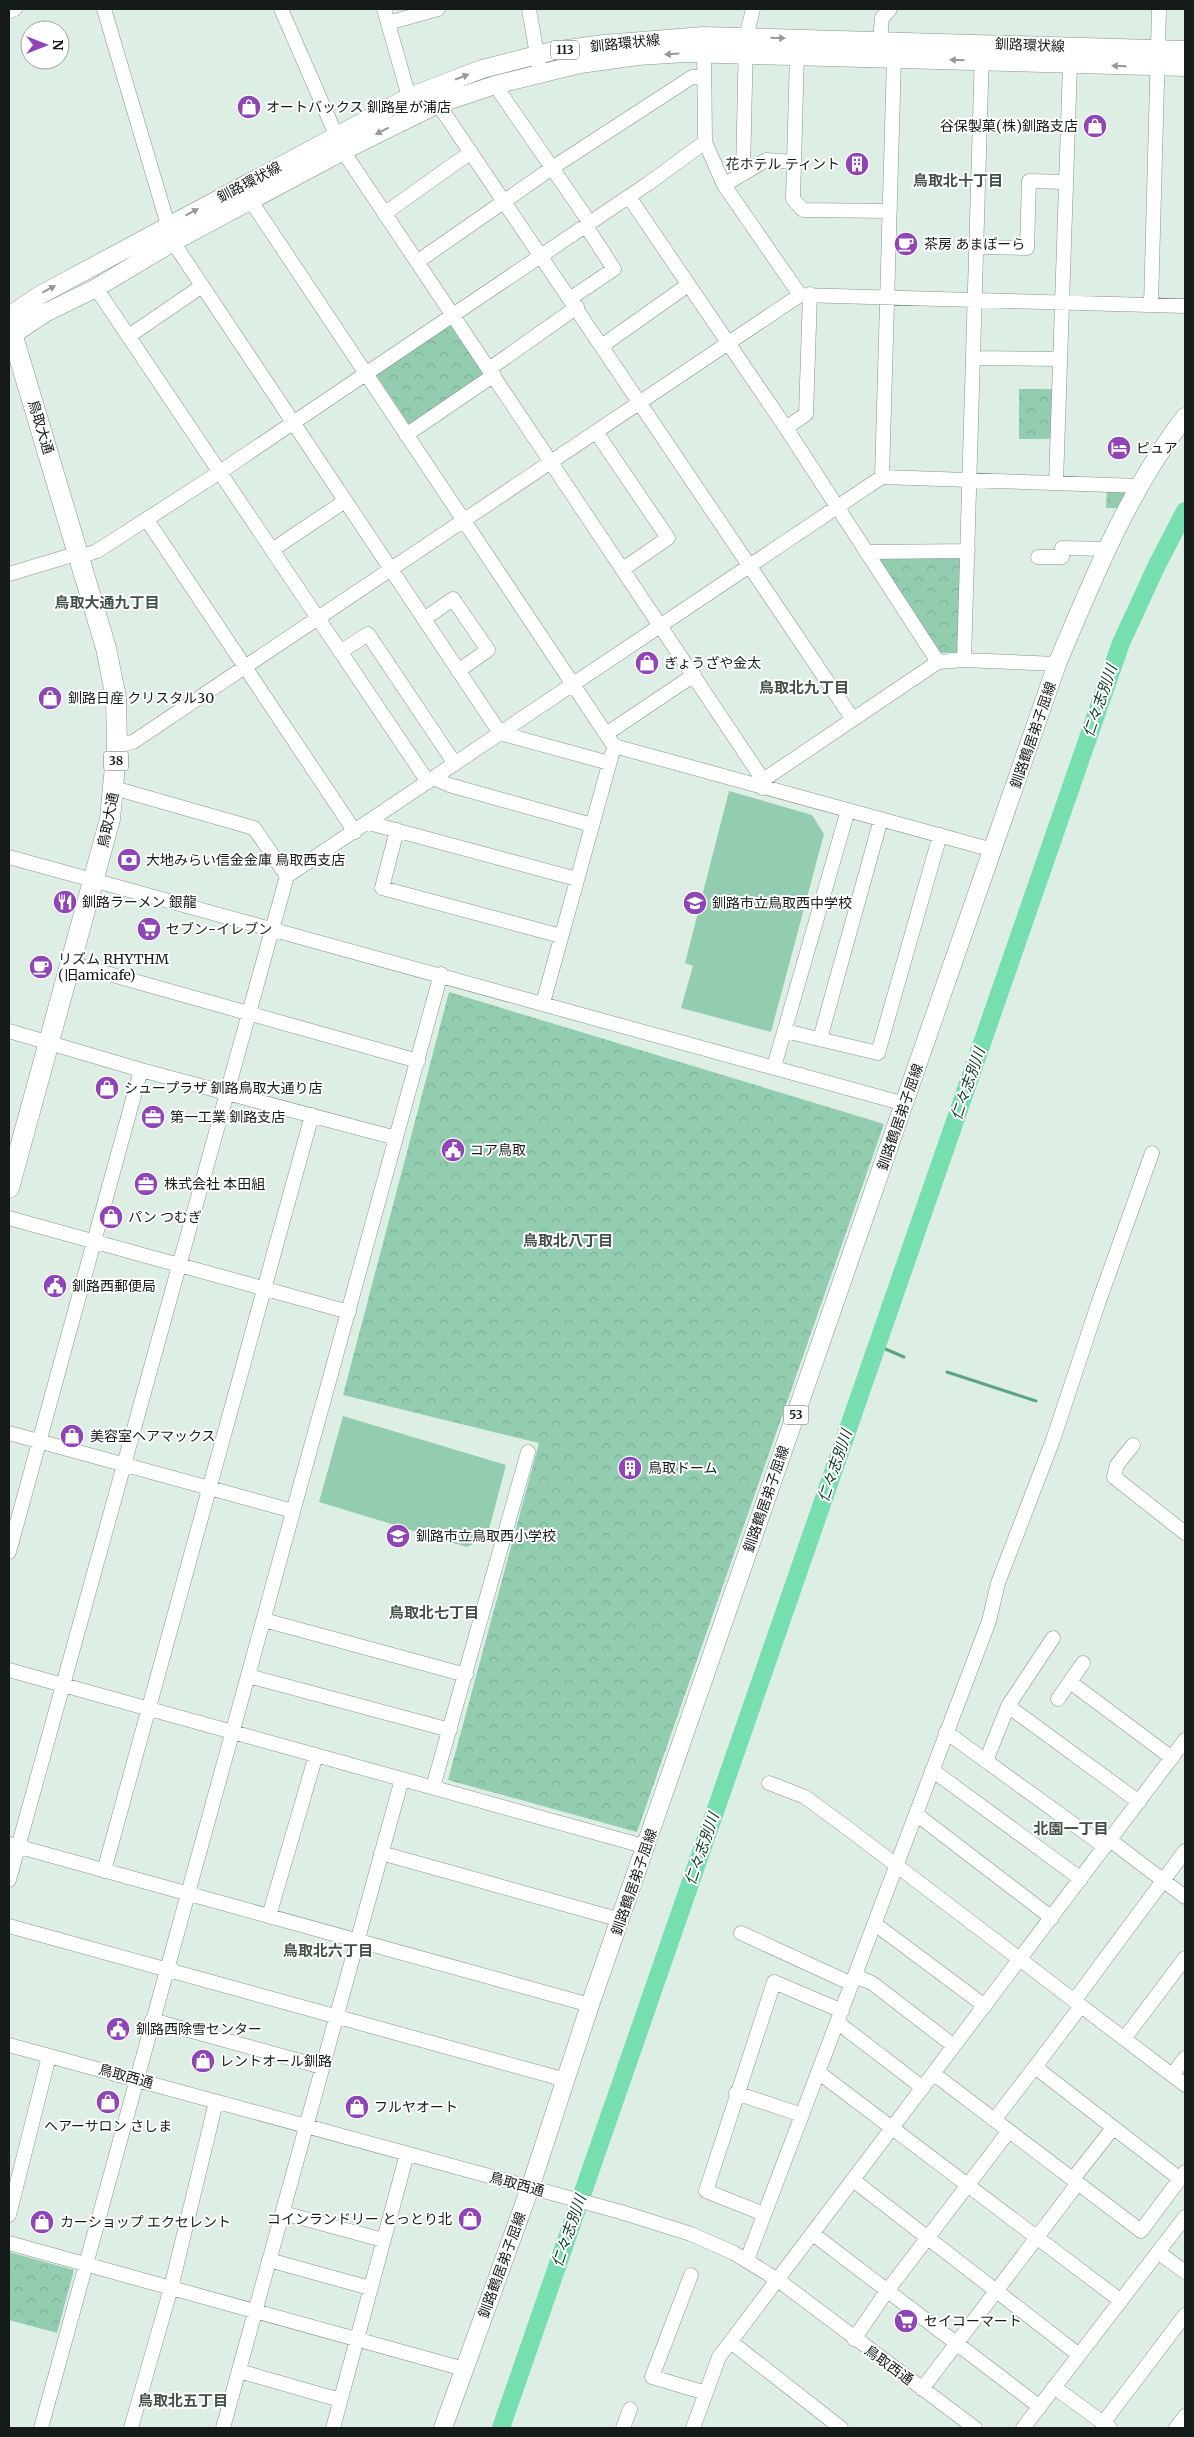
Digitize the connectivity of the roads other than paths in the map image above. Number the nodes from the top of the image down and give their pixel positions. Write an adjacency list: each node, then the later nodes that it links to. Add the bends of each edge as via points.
1 (15, 9): 10 (street)
2 (104, 9): 40 (street)
3 (281, 9): 28 (street)
4 (384, 9): 11 (street)
5 (438, 9): 11 (street)
6 (529, 9): 20 (street)
7 (753, 9): 14 (street)
8 (890, 9): 12 (street, via 882,18)
9 (1159, 9): 18 (street)
10 (9, 11)
11 (388, 23): 26 (street)
12 (880, 41): 14 (main road, 釧路環状線 / 113, one-way to 12); 16 (main road, 釧路環状線 / 113)
13 (704, 45): 14 (main road, 釧路環状線 / 113); 20 (main road, 釧路環状線 / 113, via 604,44); 23 (street)
14 (746, 46): 17 (main road, 釧路環状線 / 113); 32 (street)
15 (1185, 50): 18 (main road, 釧路環状線 / 113)
16 (982, 52): 18 (main road, 釧路環状線 / 113); 19 (main road, 釧路環状線 / 113, one-way to 19); 21 (main road, 釧路環状線 / 113); 43 (street)
17 (797, 55): 19 (main road, 釧路環状線 / 113); 30 (street)
18 (1157, 58): 21 (main road, 釧路環状線 / 113, one-way to 21); 22 (main road, 釧路環状線 / 113); 54 (street)
19 (894, 59): 38 (street)
20 (538, 64): 24 (main road, 釧路環状線 / 113); 25 (main road, 釧路環状線 / 113, one-way to 20, via 482,69)
21 (1070, 65): 33 (street)
22 (1185, 67)
23 (703, 77): 27 (street); 31 (street, via 692,77)
24 (495, 84): 25 (main road, 釧路環状線 / 113); 31 (street)
25 (436, 96): 26 (main road, 釧路環状線 / 113); 28 (main road, 釧路環状線 / 113, one-way to 28); 29 (street)
26 (409, 97): 28 (main road, 釧路環状線 / 113)
27 (705, 142): 34 (street); 36 (street)
28 (338, 143): 35 (main road, 釧路環状線 / 113); 39 (street)
29 (471, 152): 37 (street); 39 (street)
30 (794, 162): 32 (street, via 766,160); 38 (street, via 793,199 803,210)
31 (552, 168): 37 (street); 41 (street)
32 (743, 174): 34 (street)
33 (1065, 182): 43 (street, via 1030,181 1027,248); 53 (street)
34 (724, 185): 49 (street)
35 (246, 194): 40 (main road, 釧路環状線 / 113, one-way to 35); 42 (main road, 釧路環状線 / 113); 64 (street)
36 (628, 197): 41 (street); 46 (street)
37 (504, 202): 44 (street); 45 (street)
38 (890, 211): 50 (street)
39 (384, 214): 45 (street)
40 (169, 225): 42 (street); 57 (main road, 釧路環状線 / 113, one-way to 40, via 40,294)
41 (588, 225): 44 (street); 52 (street, via 614,269)
42 (173, 242): 47 (street); 48 (main road, 釧路環状線 / 113)
43 (976, 247): 51 (street)
44 (542, 255): 52 (street); 56 (street)
45 (417, 262): 56 (street)
46 (688, 285): 59 (street); 60 (street)
47 (202, 286): 58 (street); 67 (street)
48 (96, 288): 57 (main road, 釧路環状線 / 113); 58 (street)
49 (805, 294): 50 (street); 59 (street); 68 (street, via 806,414)
50 (887, 297): 51 (street); 73 (street)
51 (975, 300): 53 (street); 61 (street)
52 (574, 303): 60 (street); 63 (street)
53 (1061, 303): 54 (street); 62 (street)
54 (1151, 305): 55 (street)
55 (1185, 306)
56 (453, 315): 63 (street); 64 (street)
57 (10, 328): 85 (highway, 鳥取大通 / 38)
58 (129, 336): 72 (street)
59 (727, 343): 65 (street); 68 (street)
60 (602, 345): 65 (street)
61 (973, 358): 62 (street); 74 (street)
62 (1060, 359): 75 (street)
63 (491, 372): 70 (street); 71 (street)
64 (365, 373): 67 (street); 70 (street)
65 (640, 401): 69 (street); 87 (street)
66 (1185, 417): 76 (main road, 釧路鶴居弟子屈線 / 53)
67 (292, 423): 72 (street); 77 (street)
68 (786, 428): 78 (street)
69 (596, 432): 71 (street); 89 (street, via 668,538)
70 (406, 435): 80 (street)
71 (552, 462): 80 (street); 89 (street)
72 (220, 472): 79 (street); 82 (street)
73 (882, 477): 74 (street); 78 (street)
74 (970, 480): 75 (street); 83 (street)
75 (1056, 483): 76 (street)
76 (1140, 486): 81 (main road, 釧路鶴居弟子屈線 / 53)
77 (345, 501): 82 (street); 88 (street)
78 (837, 507): 84 (street); 87 (street)
79 (147, 520): 85 (street, via 97,551); 98 (street)
80 (463, 520): 88 (street); 101 (street)
81 (1108, 549): 86 (street, via 1062,548 1062,557); 97 (main road, 釧路鶴居弟子屈線 / 53)
82 (272, 550): 91 (street)
83 (968, 551): 84 (street); 95 (street)
84 (866, 552): 96 (street)
85 (80, 555): 90 (street); 105 (highway, 鳥取大通 / 38, via 106,648 116,698)
86 (1038, 557)
87 (750, 566): 93 (street); 102 (street)
88 (390, 569): 91 (street); 92 (street)
89 (623, 569): 93 (street)
90 (9, 574)
91 (317, 617): 94 (street); 98 (street)
92 (424, 619): 99 (street); 99 (street, via 453,599 488,650)
93 (660, 626): 100 (street); 101 (street)
94 (340, 652): 107 (street, via 368,634); 108 (street)
95 (964, 660): 96 (street); 97 (street)
96 (938, 662): 102 (street)
97 (1057, 664): 118 (main road, 釧路鶴居弟子屈線 / 53)
98 (244, 667): 105 (street, via 133,742); 116 (street)
99 (458, 670): 103 (street)
100 (694, 675): 104 (street); 109 (street)
101 (573, 684): 103 (street); 104 (street)
102 (852, 718): 109 (street)
103 (500, 734): 106 (street); 107 (street)
104 (610, 740): 106 (street); 109 (street)
105 (117, 744): 110 (highway, 鳥取大通 / 38)
106 (609, 763): 114 (street)
107 (455, 764): 108 (street)
108 (431, 780): 113 (street); 114 (street)
109 (763, 784): 111 (street)
110 (114, 788): 120 (street, via 254,828); 122 (highway, 鳥取大通 / 38, via 110,819)
111 (848, 810): 112 (street); 129 (street)
112 (881, 820): 117 (street); 131 (street)
113 (369, 823): 115 (street); 116 (street)
114 (592, 824): 121 (street)
115 (397, 830): 121 (street); 124 (street, via 382,888)
116 (355, 832): 120 (street)
117 (940, 835): 118 (street); 131 (street, via 878,1054)
118 (993, 850): 137 (main road, 釧路鶴居弟子屈線 / 53)
119 (9, 857): 122 (street)
120 (287, 876): 123 (street)
121 (577, 879): 124 (street)
122 (93, 881): 123 (street); 125 (highway, 鳥取大通 / 38)
123 (272, 930): 126 (street); 128 (street)
124 (561, 936): 127 (street)
125 (70, 963): 128 (street); 132 (highway, 鳥取大通 / 38)
126 (441, 974): 127 (street); 133 (street)
127 (543, 1003): 134 (street)
128 (248, 1015): 133 (street); 136 (street)
129 (785, 1030): 131 (street); 134 (street)
130 (9, 1031): 132 (street)
131 (820, 1039)
132 (50, 1042): 135 (street); 141 (highway, 鳥取大通 / 38)
133 (418, 1061): 139 (street)
134 (774, 1067): 137 (street)
135 (141, 1070): 136 (street); 143 (street)
136 (227, 1091): 138 (street); 144 (street)
137 (905, 1104): 182 (main road, 釧路鶴居弟子屈線 / 53)
138 (312, 1115): 139 (street); 145 (street)
139 (396, 1138): 146 (street)
140 (1152, 1154): 169 (street, via 1053,1440 998,1583 989,1621)
141 (9, 1188)
142 (9, 1218): 143 (street)
143 (94, 1240): 144 (street); 148 (street)
144 (180, 1264): 145 (street); 151 (street)
145 (264, 1287): 146 (street); 152 (street)
146 (349, 1312): 153 (street)
147 (9, 1433): 148 (street)
148 (40, 1442): 151 (street); 155 (street)
149 (1133, 1444): 154 (street, via 1117,1465 1114,1477)
150 (528, 1452): 160 (street)
151 (124, 1465): 152 (street); 163 (street)
152 (208, 1488): 153 (street); 166 (street)
153 (293, 1512): 156 (street)
154 (1185, 1533)
155 (9, 1552)
156 (264, 1620): 160 (street); 161 (street)
157 (1053, 1638): 165 (street)
158 (1083, 1663): 162 (street)
159 (9, 1670): 163 (street)
160 (466, 1675): 167 (street)
161 (248, 1676): 167 (street); 168 (street)
162 (1070, 1682): 164 (street); 172 (street)
163 (63, 1684): 166 (street); 181 (street)
164 (1058, 1699)
165 (1008, 1706): 173 (street); 178 (street)
166 (149, 1708): 168 (street); 186 (street)
167 (450, 1730): 177 (street)
168 (232, 1732): 171 (street); 190 (street)
169 (946, 1732): 173 (street); 174 (street)
170 (1185, 1740): 172 (street)
171 (316, 1755): 175 (street); 192 (street)
172 (1172, 1758): 178 (street)
173 (986, 1761): 180 (street)
174 (932, 1770): 179 (street); 187 (street)
175 (402, 1779): 177 (street); 184 (street)
176 (769, 1783): 185 (street, via 805,1798)
177 (433, 1787): 182 (street)
178 (1139, 1802): 180 (street)
179 (916, 1814): 185 (street); 193 (street)
180 (1108, 1844): 187 (street); 189 (street)
181 (14, 1846): 186 (street); 188 (street)
182 (646, 1846): 194 (main road, 釧路鶴居弟子屈線 / 53)
183 (1185, 1851): 189 (street)
184 (381, 1853): 194 (street); 198 (street)
185 (897, 1866): 195 (street); 200 (street)
186 (104, 1870): 190 (street)
187 (1081, 1879): 193 (street)
188 (9, 1880)
189 (1164, 1880): 191 (street); 203 (street)
190 (188, 1894): 192 (street); 201 (street)
191 (1185, 1897)
192 (269, 1916): 198 (street)
193 (1052, 1918): 200 (street)
194 (621, 1920): 204 (main road, 釧路鶴居弟子屈線 / 53)
195 (875, 1924): 202 (street); 205 (street)
196 (9, 1926): 201 (street)
197 (741, 1933): 202 (street)
198 (357, 1941): 204 (street); 207 (street)
199 (1185, 1958): 209 (street)
200 (1020, 1960): 203 (street); 205 (street)
201 (167, 1971): 207 (street); 208 (street)
202 (853, 1980): 206 (street); 211 (street, via 872,1983)
203 (1077, 2003): 209 (street); 214 (street)
204 (590, 2006): 220 (main road, 釧路鶴居弟子屈線 / 53)
205 (985, 2006): 211 (street)
206 (839, 2016): 216 (street); 222 (street); 223 (street, via 774,1982)
207 (336, 2017): 215 (street); 220 (street)
208 (152, 2020): 215 (street); 219 (street)
209 (1124, 2039): 218 (street)
210 (9, 2045): 212 (street, 鳥取西通)
211 (954, 2046): 217 (street)
212 (49, 2056): 219 (street, 鳥取西通); 239 (street)
213 (1185, 2058): 218 (street)
214 (1034, 2067): 226 (street); 229 (street)
215 (322, 2068): 227 (street)
216 (818, 2072): 225 (street); 228 (street)
217 (934, 2074): 222 (street); 226 (street)
218 (1172, 2075): 221 (street)
219 (136, 2079): 224 (street, 鳥取西通); 249 (street)
220 (566, 2080): 236 (main road, 釧路鶴居弟子屈線 / 53)
221 (1185, 2085)
222 (923, 2088): 228 (street)
223 (736, 2093): 225 (street); 238 (street, via 706,2191)
224 (216, 2102): 227 (street, 鳥取西通); 253 (street)
225 (802, 2115): 238 (street)
226 (994, 2120): 230 (street)
227 (305, 2126): 231 (street, 鳥取西通); 237 (street)
228 (893, 2128): 233 (street); 235 (street)
229 (1113, 2128): 232 (street); 234 (street)
230 (1009, 2131): 234 (street); 235 (street)
231 (407, 2154): 236 (street, 鳥取西通); 244 (street)
232 (1183, 2175): 234 (street, via 1141,2231)
233 (853, 2180): 241 (street); 242 (street)
234 (1075, 2181): 243 (street)
235 (968, 2186): 242 (street); 243 (street)
236 (535, 2190): 248 (street, 鳥取西通, via 692,2234); 265 (main road, 釧路鶴居弟子屈線 / 53)
237 (282, 2213): 244 (street); 247 (street)
238 (764, 2214): 248 (street)
239 (9, 2215)
240 (1185, 2217): 246 (street)
241 (813, 2234): 252 (street); 256 (street)
242 (928, 2238): 255 (street); 256 (street)
243 (1035, 2238): 255 (street); 257 (street)
244 (383, 2240): 254 (street)
245 (9, 2243): 249 (street)
246 (1158, 2252): 250 (street); 257 (street)
247 (269, 2260): 254 (street); 258 (street)
248 (746, 2260): 252 (street, 鳥取西通)
249 (85, 2265): 253 (street); 275 (street)
250 (1185, 2272)
251 (691, 2275): 269 (street, via 652,2377)
252 (778, 2280): 261 (street, 鳥取西通); 262 (street)
253 (170, 2288): 258 (street); 276 (street)
254 (370, 2288): 260 (street)
255 (996, 2290): 263 (street); 264 (street)
256 (887, 2291): 261 (street); 263 (street)
257 (1120, 2302): 264 (street)
258 (256, 2312): 260 (street); 266 (street)
259 (1185, 2315): 274 (street)
260 (356, 2339): 265 (street); 270 (street)
261 (854, 2339): 268 (street, 鳥取西通)
262 (731, 2342): 269 (street, via 719,2358); 282 (street)
263 (956, 2342): 268 (street); 271 (street)
264 (1079, 2355): 267 (street)
265 (464, 2369): 279 (main road, 釧路鶴居弟子屈線 / 53)
266 (238, 2371): 270 (street); 277 (street)
267 (1054, 2387): 271 (street); 274 (street)
268 (922, 2389): 283 (street, 鳥取西通)
269 (706, 2393): 281 (street)
270 (340, 2400): 278 (street)
271 (1040, 2407): 284 (street)
272 (630, 2409): 280 (street)
273 (1185, 2416): 285 (street)
274 (1107, 2426)
275 (40, 2428)
276 (132, 2428)
277 (223, 2428)
278 (333, 2428)
279 (443, 2428)
280 (623, 2428)
281 (693, 2428)
282 (841, 2428)
283 (975, 2428)
284 (1023, 2428)
285 (1176, 2428)

